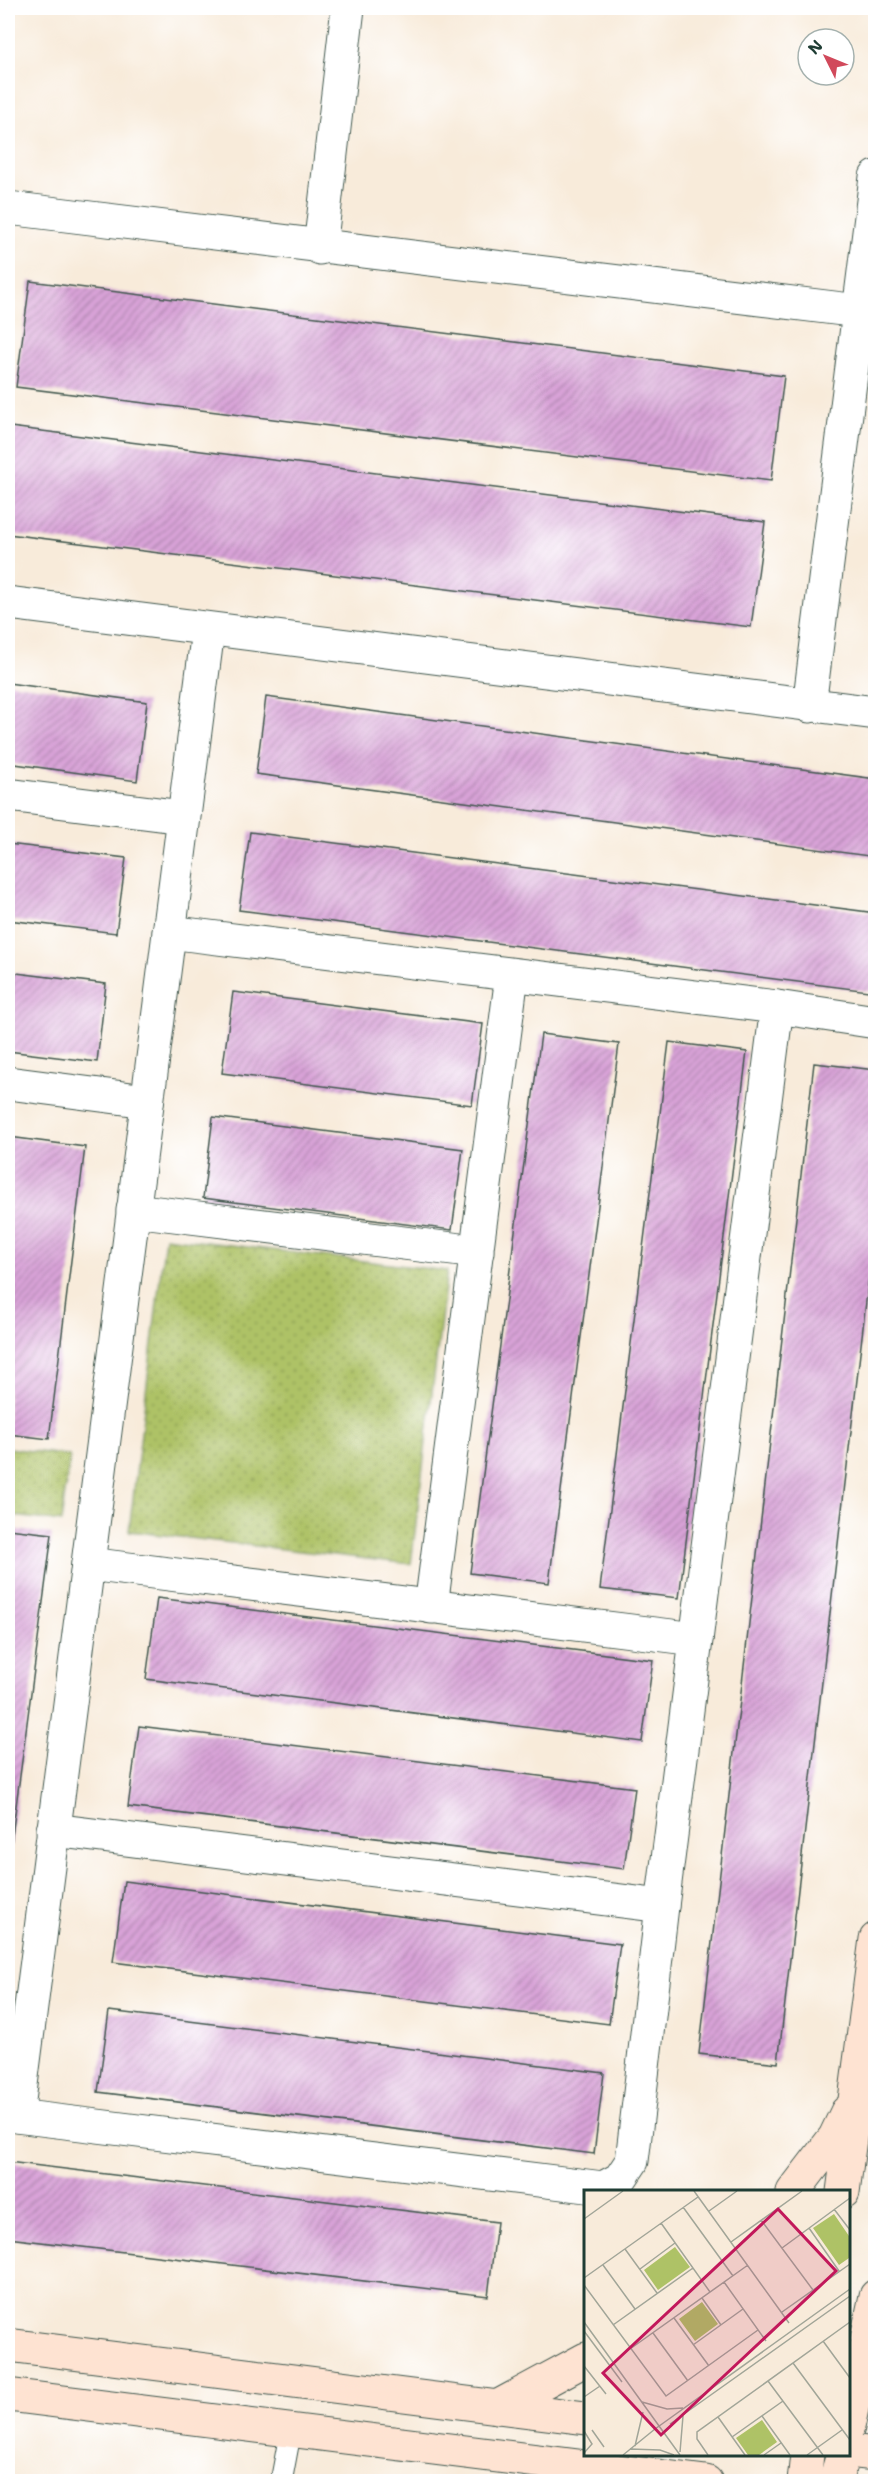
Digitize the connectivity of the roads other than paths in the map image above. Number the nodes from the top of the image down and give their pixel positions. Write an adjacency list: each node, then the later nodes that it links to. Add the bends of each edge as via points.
1 (348, 8): 4 (street)
2 (876, 177): 5 (street)
3 (8, 208): 4 (street)
4 (320, 248): 5 (street)
5 (859, 311): 8 (street)
6 (8, 603): 7 (street)
7 (207, 630): 8 (street); 11 (street)
8 (809, 706): 9 (street)
9 (876, 713)
10 (8, 795): 11 (street)
11 (183, 817): 12 (street)
12 (169, 932): 13 (street); 17 (street)
13 (512, 975): 14 (street); 19 (street)
14 (777, 1007): 15 (street); 22 (street)
15 (876, 1022)
16 (8, 1083): 17 (street)
17 (147, 1101): 18 (street)
18 (133, 1210): 19 (street); 20 (street)
19 (477, 1252): 21 (street)
20 (88, 1564): 21 (street); 23 (street)
21 (431, 1607): 22 (street)
22 (696, 1640): 24 (street)
23 (53, 1830): 24 (street); 27 (street)
24 (663, 1906): 27 (street, via 632,2162 620,2179 603,2188)
25 (876, 1939): 26 (main road)
26 (856, 2094): 28 (main road, via 835,2137); 29 (main road)
27 (12, 2116)
28 (795, 2190)
29 (843, 2190)
30 (876, 2296): 36 (main road)
31 (8, 2345): 34 (main road)
32 (584, 2360): 34 (main road)
33 (8, 2395): 37 (main road)
34 (497, 2406): 35 (main road)
35 (584, 2418)
36 (850, 2422)
37 (291, 2429): 42 (main road); 43 (lane)
38 (850, 2451): 39 (main road)
39 (876, 2454)
40 (807, 2456): 45 (main road)
41 (842, 2456): 46 (main road)
42 (592, 2473): 44 (main road)
43 (281, 2481)
44 (706, 2481)
45 (804, 2481)
46 (835, 2481)

